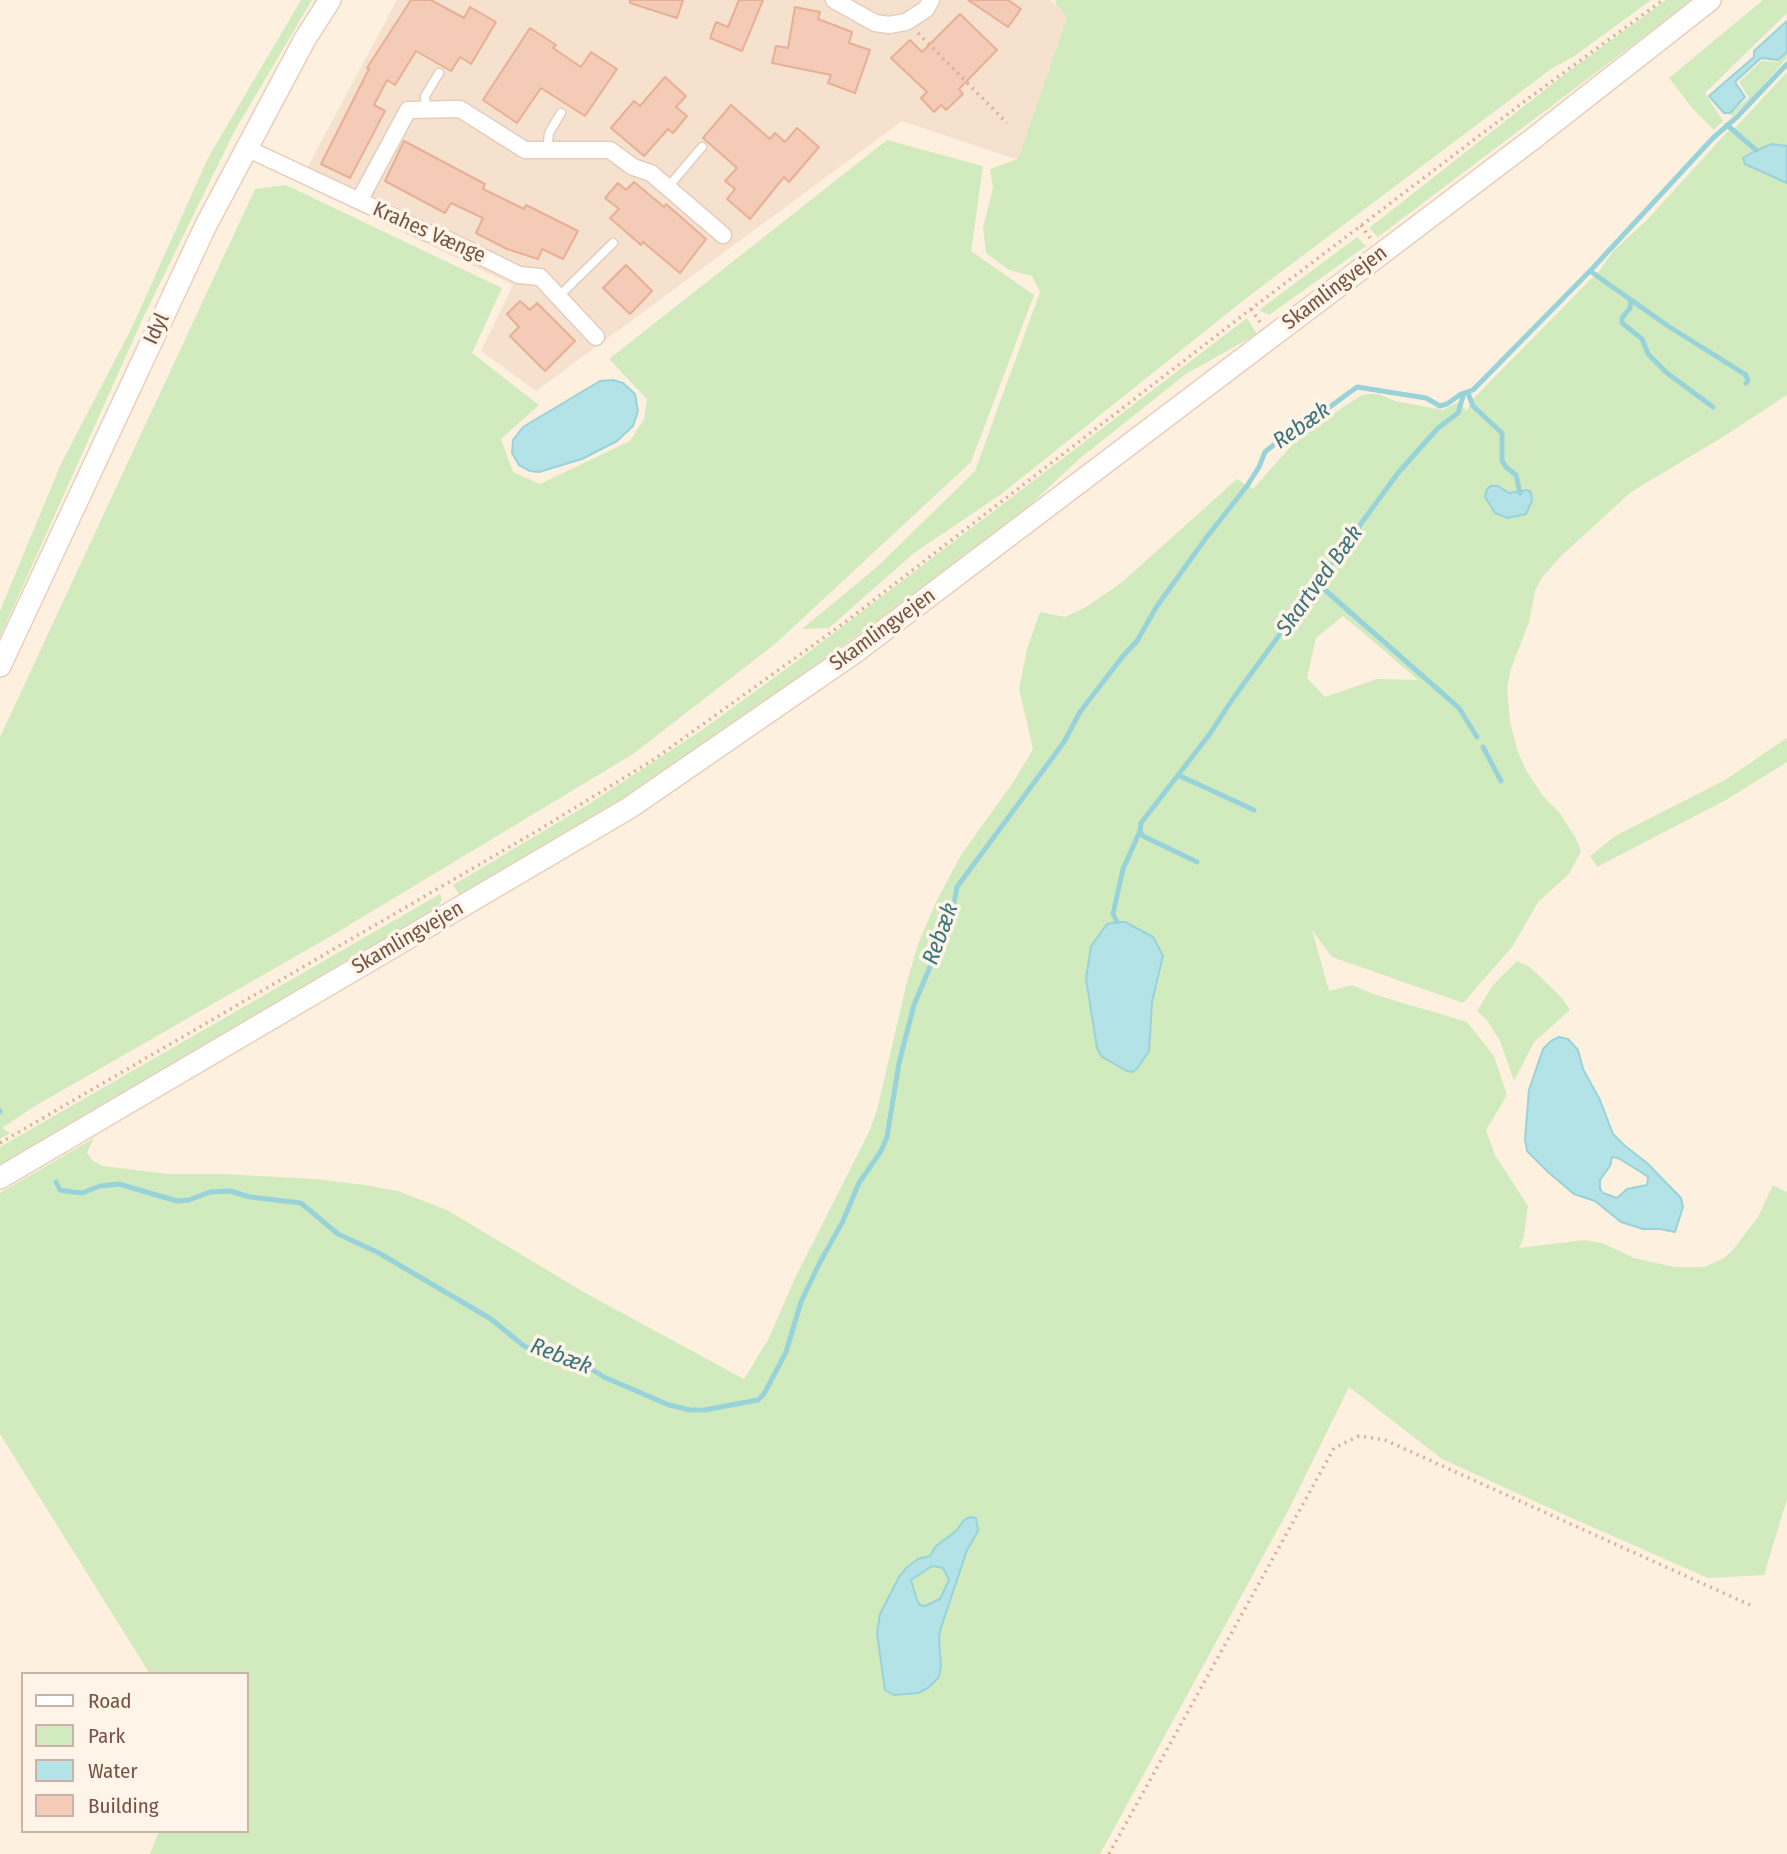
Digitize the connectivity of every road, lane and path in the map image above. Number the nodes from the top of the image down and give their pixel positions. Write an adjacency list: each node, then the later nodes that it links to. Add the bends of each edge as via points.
1 (330, 0): 12 (street, Idyl)
2 (834, 0): 6 (street, via 875,23)
3 (931, 0): 6 (street)
4 (1663, 0): 21 (path, via 1295,275 844,623 653,760)
5 (1710, 0): 22 (street, Skamlingvejen, via 858,650 688,768 629,808)
6 (906, 22): 10 (path)
7 (439, 73): 8 (lane, via 425,96)
8 (426, 109): 13 (street, via 460,109 525,150); 15 (street, via 408,110)
9 (561, 113): 13 (lane, via 549,133)
10 (1007, 124)
11 (702, 147): 14 (lane)
12 (246, 148): 15 (street, Krahes Vænge); 20 (street, Idyl)
13 (547, 152): 14 (street, via 610,150)
14 (668, 187): 16 (street)
15 (359, 201): 18 (street, Krahes Vænge, via 519,275 540,278)
16 (723, 235)
17 (613, 243): 18 (lane)
18 (558, 297): 19 (street, Krahes Vænge)
19 (596, 337)
20 (0, 666)
21 (0, 1143)
22 (0, 1178)
23 (1750, 1605): 24 (path, via 1385,1440 1359,1436 1334,1448)
24 (1109, 1854)

